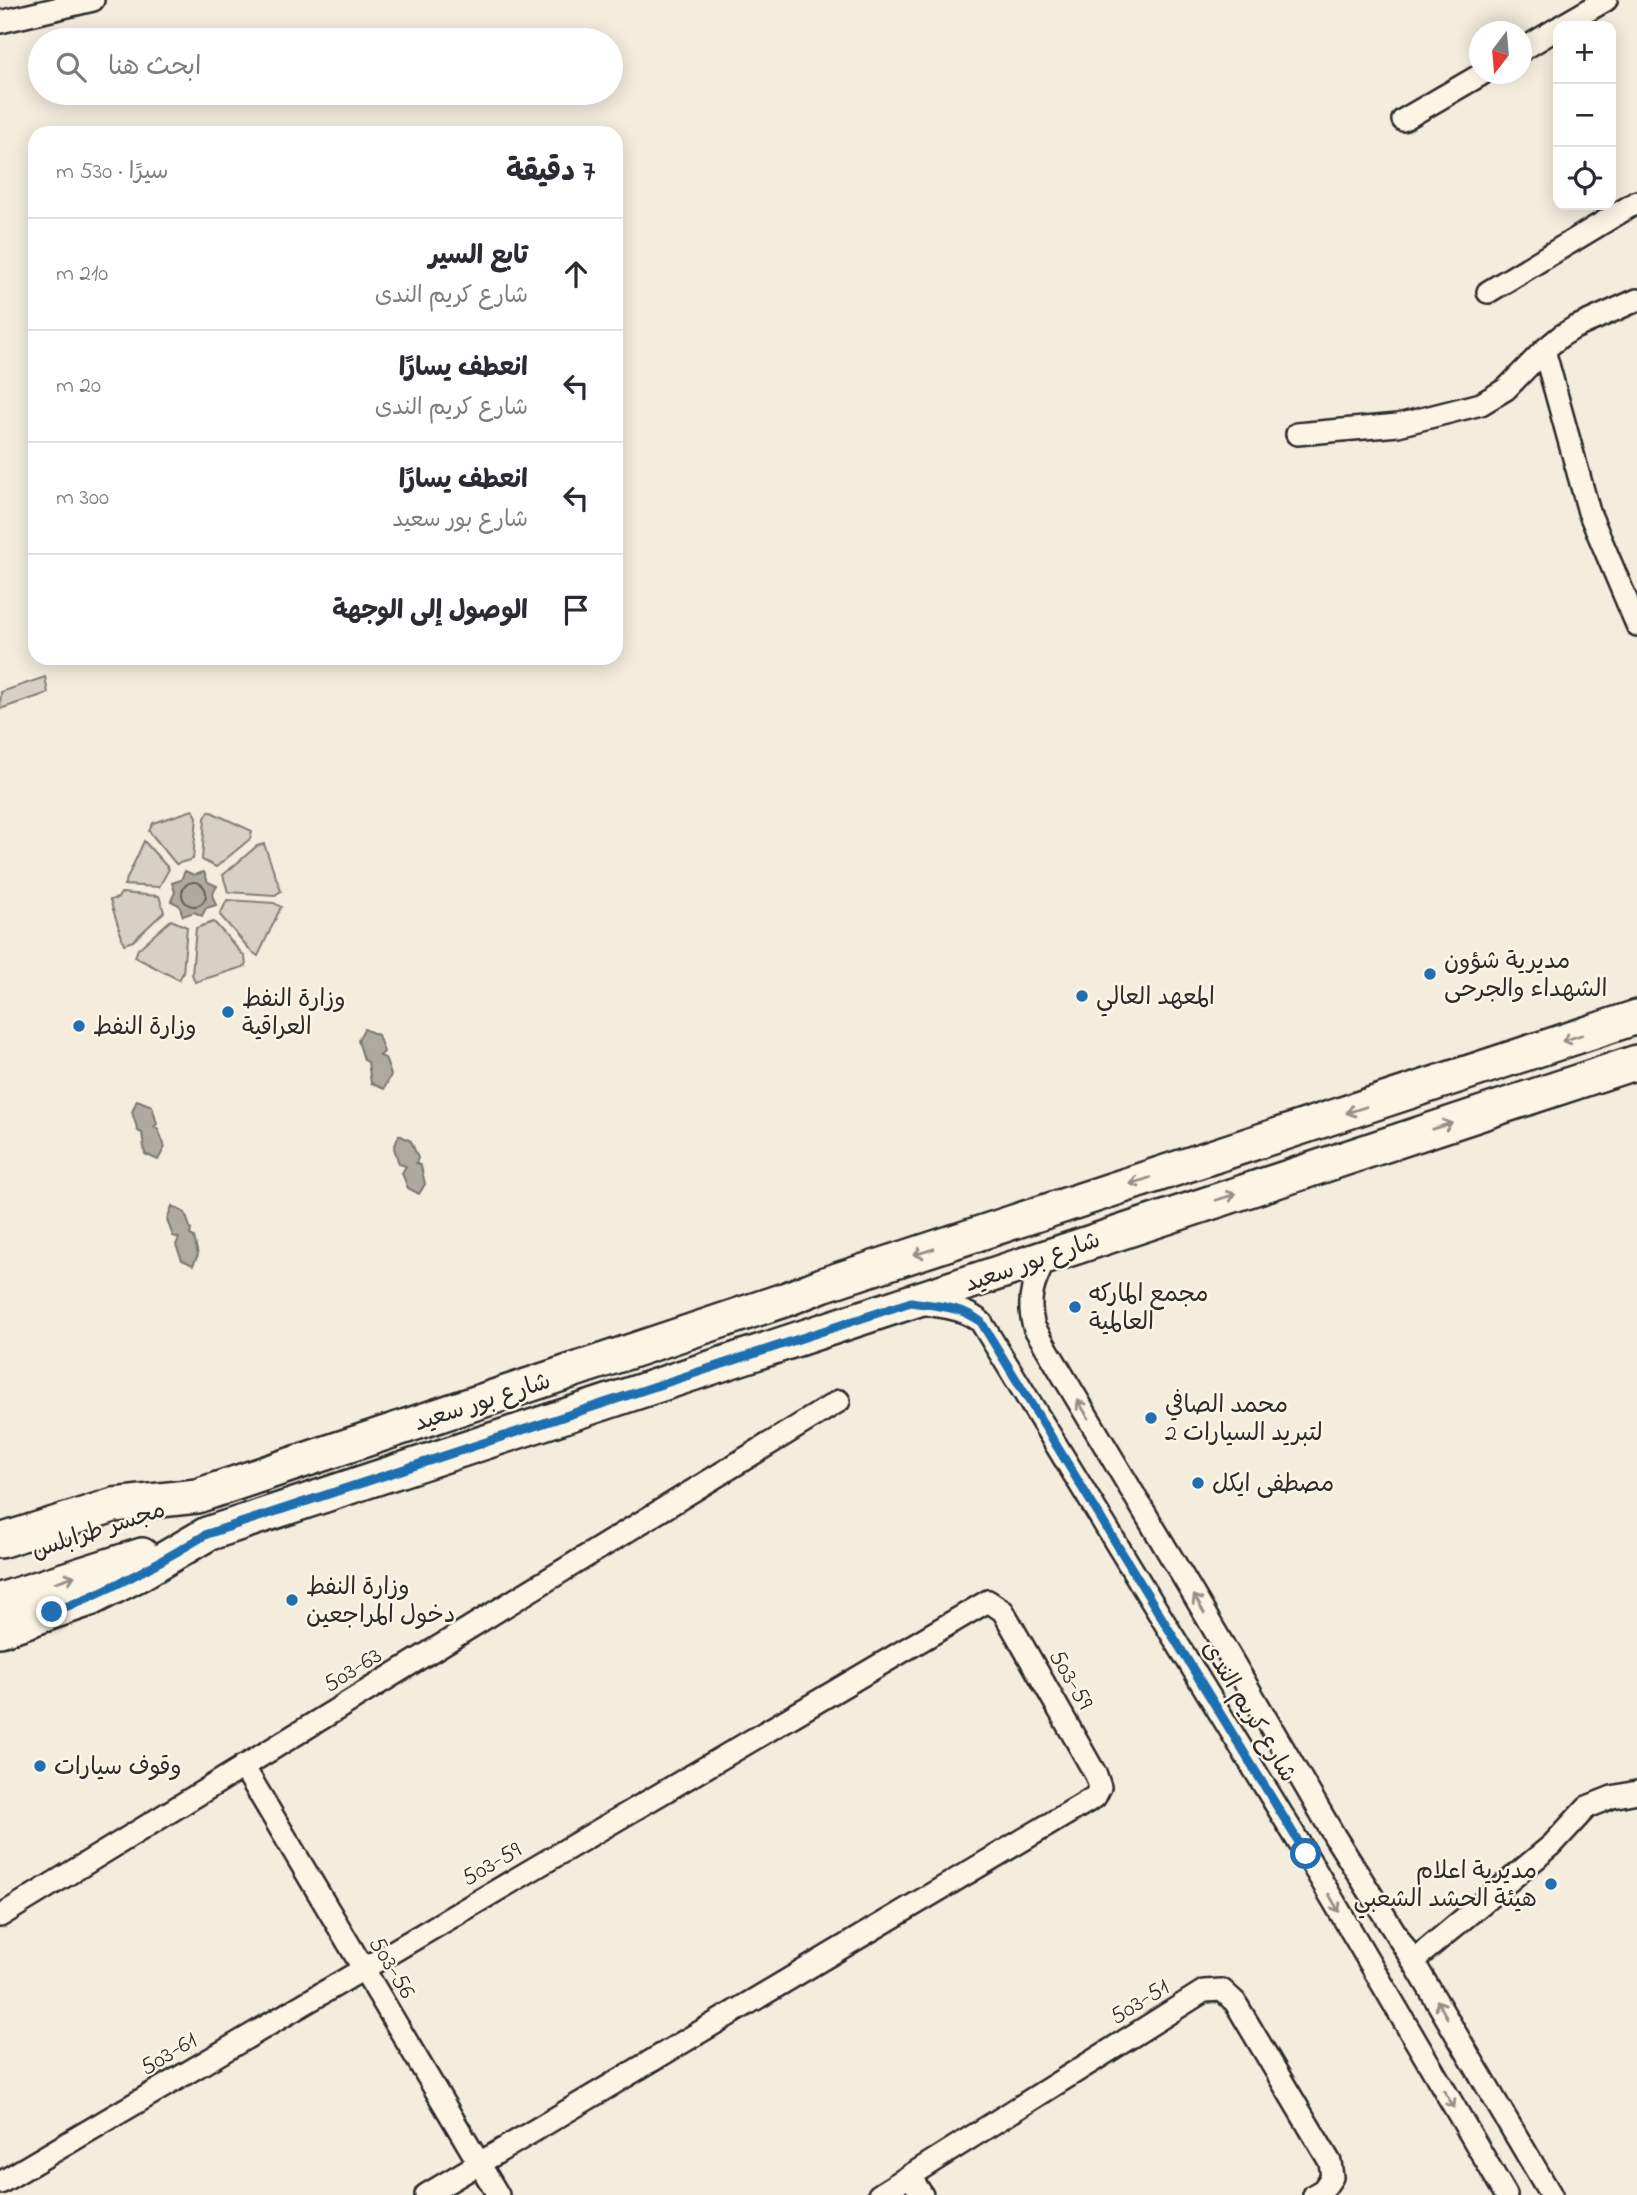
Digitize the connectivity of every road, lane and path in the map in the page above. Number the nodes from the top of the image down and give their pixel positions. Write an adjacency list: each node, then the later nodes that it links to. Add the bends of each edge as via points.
1 (93, 0): 3 (street)
2 (1605, 0): 4 (street)
3 (58, 4): 5 (street)
4 (1570, 21)
5 (0, 22)
6 (1553, 31): 7 (street)
7 (1532, 44)
8 (1469, 82): 9 (street)
9 (1403, 120)
10 (1637, 202): 11 (street)
11 (1488, 292)
12 (1637, 300): 13 (street, via 1574,328)
13 (1544, 350): 14 (street, via 1506,389 1482,404 1398,425); 15 (street, via 1589,512)
14 (1297, 434)
15 (1637, 625)
16 (1637, 1017): 21 (main road, شارع بور سعيد, one-way to 21)
17 (1637, 1062): 18 (main road, شارع بور سعيد, one-way to 17)
18 (1047, 1256): 19 (main road, شارع بور سعيد); 29 (street, شارع كريم الندى, one-way to 18, via 1034,1327 1031,1294)
19 (911, 1302): 22 (main road, شارع بور سعيد); 30 (street, شارع كريم الندى, via 970,1313 981,1322)
20 (839, 1401): 27 (street, 503-63)
21 (197, 1496): 23 (main road, شارع بور سعيد, via 114,1505); 24 (main road, مجسر طرابلس)
22 (207, 1534): 25 (main road, one-way to 22); 26 (main road, شارع بور سعيد, via 90,1599)
23 (0, 1541)
24 (0, 1562)
25 (0, 1600)
26 (0, 1630)
27 (243, 1766): 31 (street, 503-63); 33 (street, 503-56)
28 (1637, 1792): 32 (street, via 1587,1807 1552,1845)
29 (1335, 1838): 30 (street); 32 (street, شارع كريم الندى)
30 (1306, 1854): 42 (street, شارع كريم الندى, one-way to 42)
31 (0, 1916)
32 (1413, 1961): 43 (street, شارع كريم الندى, one-way to 32)
33 (363, 1969): 34 (street, 503-56); 34 (street, 503-59, via 988,1601 1003,1611 1096,1775 1100,1787 1095,1797); 36 (street, 503-61)
34 (479, 2163): 37 (street); 38 (street, 503-56)
35 (910, 2176): 39 (street, 503-51); 40 (street); 41 (street, 503-51, via 1205,1991 1222,1990 1235,2002 1330,2162 1332,2177)
36 (0, 2183)
37 (426, 2195)
38 (498, 2195)
39 (879, 2195)
40 (922, 2195)
41 (1314, 2195)
42 (1506, 2195)
43 (1551, 2195)

